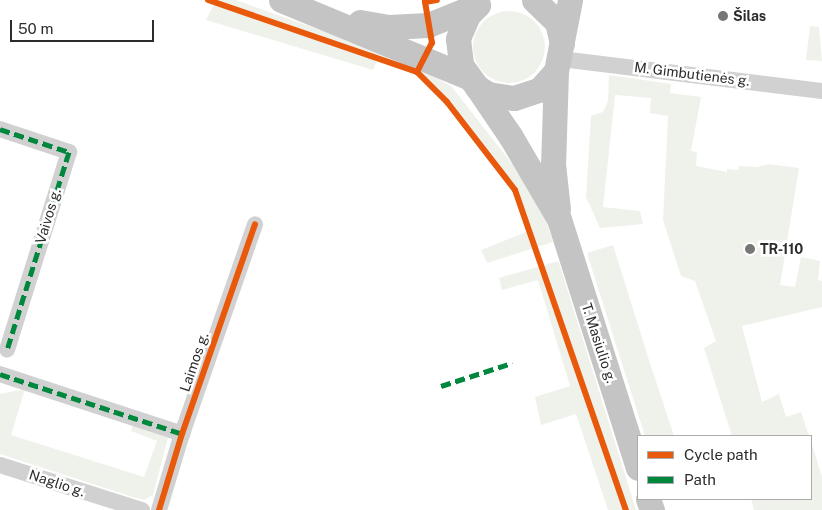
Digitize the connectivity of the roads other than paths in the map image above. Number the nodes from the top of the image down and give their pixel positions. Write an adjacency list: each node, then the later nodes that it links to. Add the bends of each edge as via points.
1 (282, 0): 5 (main road)
2 (534, 0): 6 (main road, via 557,22)
3 (570, 0): 6 (main road)
4 (482, 3): 5 (main road, via 428,25 402,27); 7 (main road, T. Masiulio g., via 468,15 458,39 461,66)
5 (321, 14): 7 (main road)
6 (560, 59): 7 (main road, via 539,90 514,98 488,94); 8 (street, M. Gimbutienės g.); 10 (main road, T. Masiulio g., via 554,164)
7 (472, 82): 10 (main road, T. Masiulio g., via 511,137)
8 (822, 91)
9 (0, 129): 12 (street, Vaivos g., via 69,152)
10 (559, 219): 16 (main road, T. Masiulio g.)
11 (255, 224): 14 (street, Laimos g.)
12 (7, 350)
13 (0, 374): 14 (street)
14 (182, 434): 18 (street, Laimos g.)
15 (0, 465): 17 (street, Naglio g.)
16 (637, 465)
17 (142, 510)
18 (159, 510)

